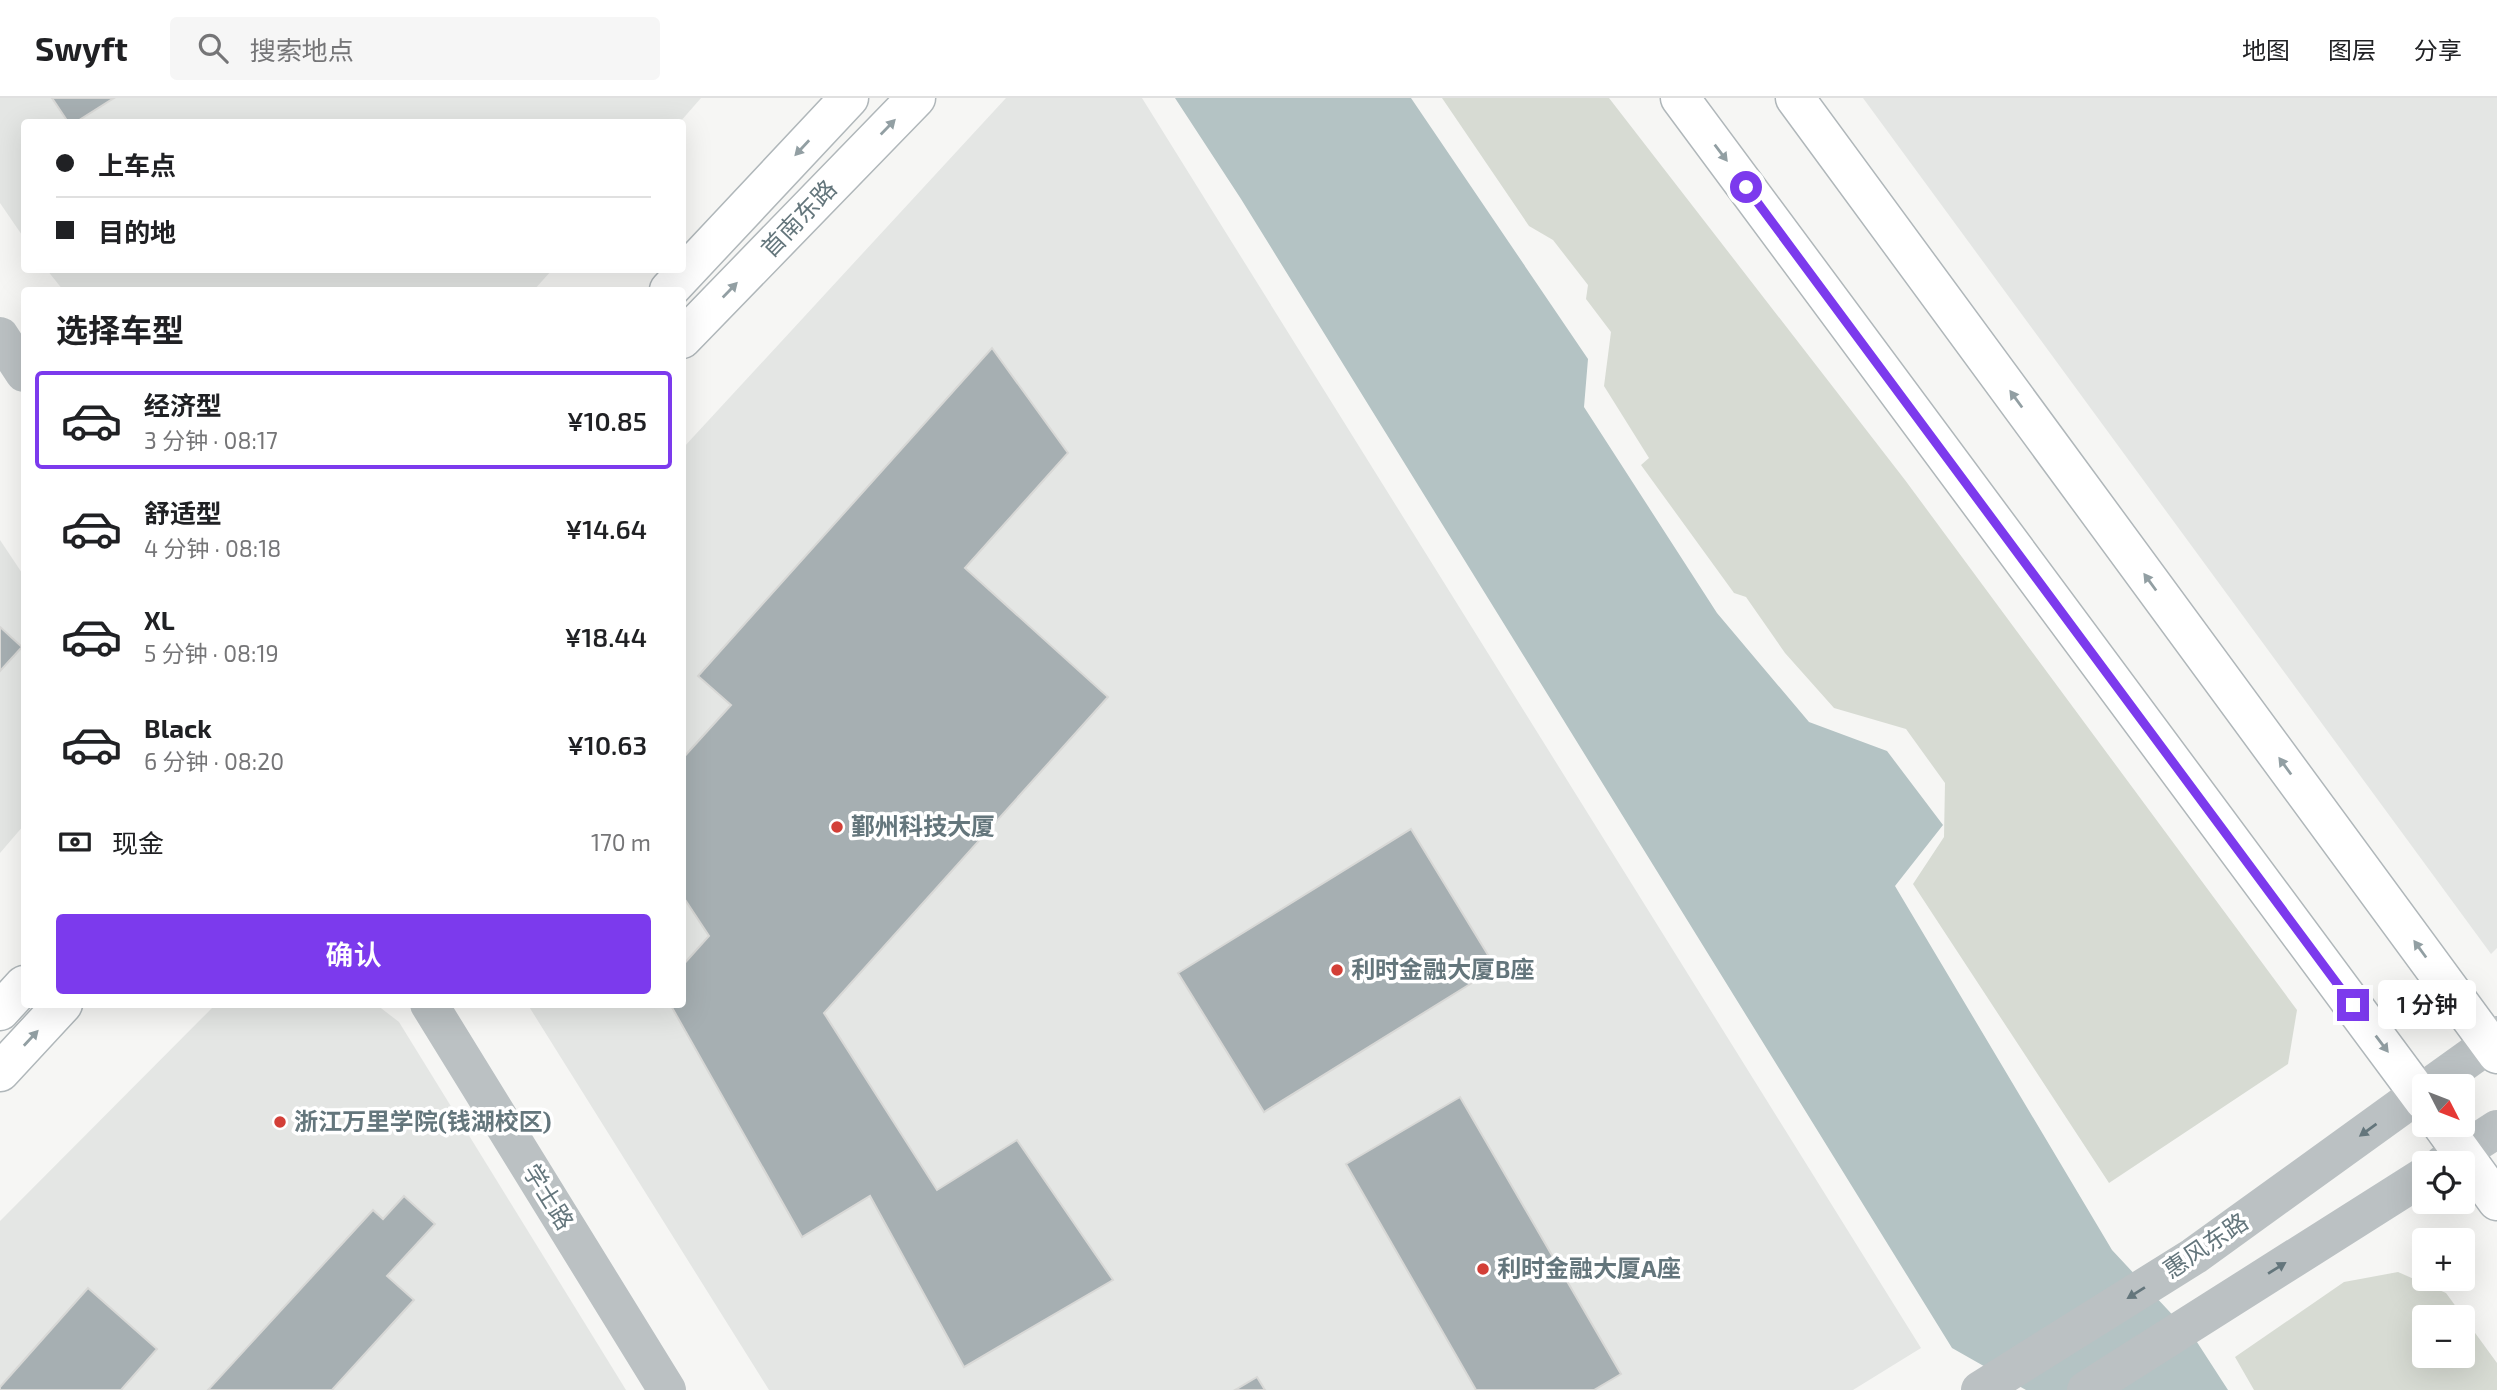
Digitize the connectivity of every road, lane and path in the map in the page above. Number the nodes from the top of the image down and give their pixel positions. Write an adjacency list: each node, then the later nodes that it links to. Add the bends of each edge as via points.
1 (849, 98): 5 (main road, 首南东路, one-way to 5)
2 (916, 98): 8 (main road, 首南东路, one-way to 2)
3 (1680, 98): 18 (main road, one-way to 18)
4 (1795, 98): 15 (main road, one-way to 4)
5 (686, 272)
6 (685, 273): 7 (main road, 首南东路, one-way to 7)
7 (672, 287)
8 (686, 335)
9 (0, 336): 10 (street)
10 (21, 368)
11 (21, 988): 14 (main road)
12 (58, 1008): 16 (main road, one-way to 12)
13 (431, 1008): 24 (street, 学士路)
14 (0, 1011)
15 (2494, 1044): 17 (street, 惠风东路)
16 (0, 1072)
17 (2451, 1074)
18 (2412, 1077)
19 (2412, 1102): 25 (street, 惠风东路, one-way to 25, via 2194,1256)
20 (2497, 1129): 21 (street)
21 (2448, 1147): 23 (main road)
22 (2412, 1184): 26 (street, one-way to 22)
23 (2497, 1200)
24 (667, 1390)
25 (1980, 1390)
26 (2086, 1390)

